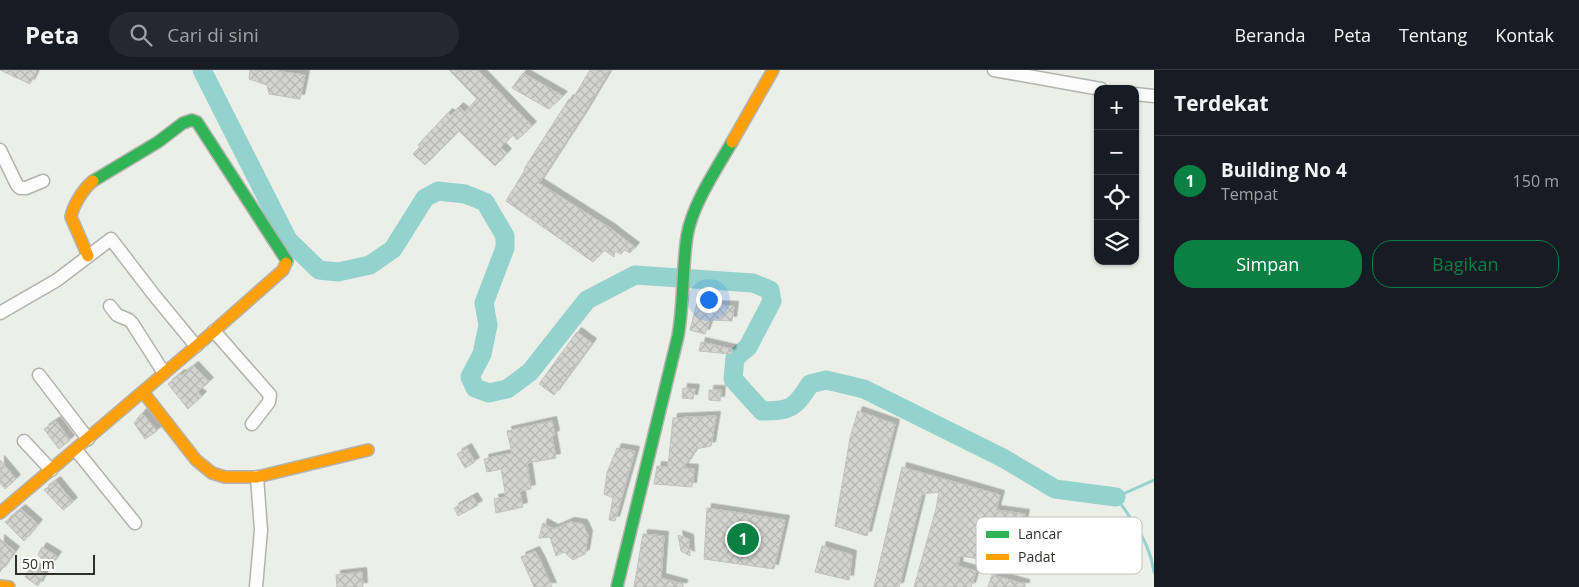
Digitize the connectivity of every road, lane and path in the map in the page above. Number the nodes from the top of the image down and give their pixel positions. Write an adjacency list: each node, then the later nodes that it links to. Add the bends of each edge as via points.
1 (773, 70): 28 (street, via 699,201 687,235 681,318 670,374)
2 (994, 70): 3 (street)
3 (1094, 88)
4 (1139, 94): 5 (street)
5 (1154, 96)
6 (0, 150): 7 (street, via 20,188)
7 (42, 181)
8 (88, 256): 10 (street, via 57,280); 11 (street, via 71,217 87,186 183,123 196,122 287,261 283,270); 12 (street, via 111,239)
9 (110, 306): 13 (street, via 117,315 132,323)
10 (0, 313)
11 (214, 331): 12 (street); 16 (street, via 270,395 269,402)
12 (196, 346): 13 (street)
13 (164, 373): 15 (street)
14 (39, 375): 17 (street)
15 (143, 392): 17 (street); 22 (street, via 205,469 225,477)
16 (252, 424)
17 (88, 439): 19 (street)
18 (24, 441): 21 (street)
19 (76, 450): 21 (street); 24 (street)
20 (368, 450): 22 (street)
21 (51, 470): 23 (street)
22 (257, 477): 27 (street, via 261,530)
23 (0, 513)
24 (135, 523)
25 (0, 586): 26 (street)
26 (9, 587)
27 (256, 587)
28 (617, 587)

